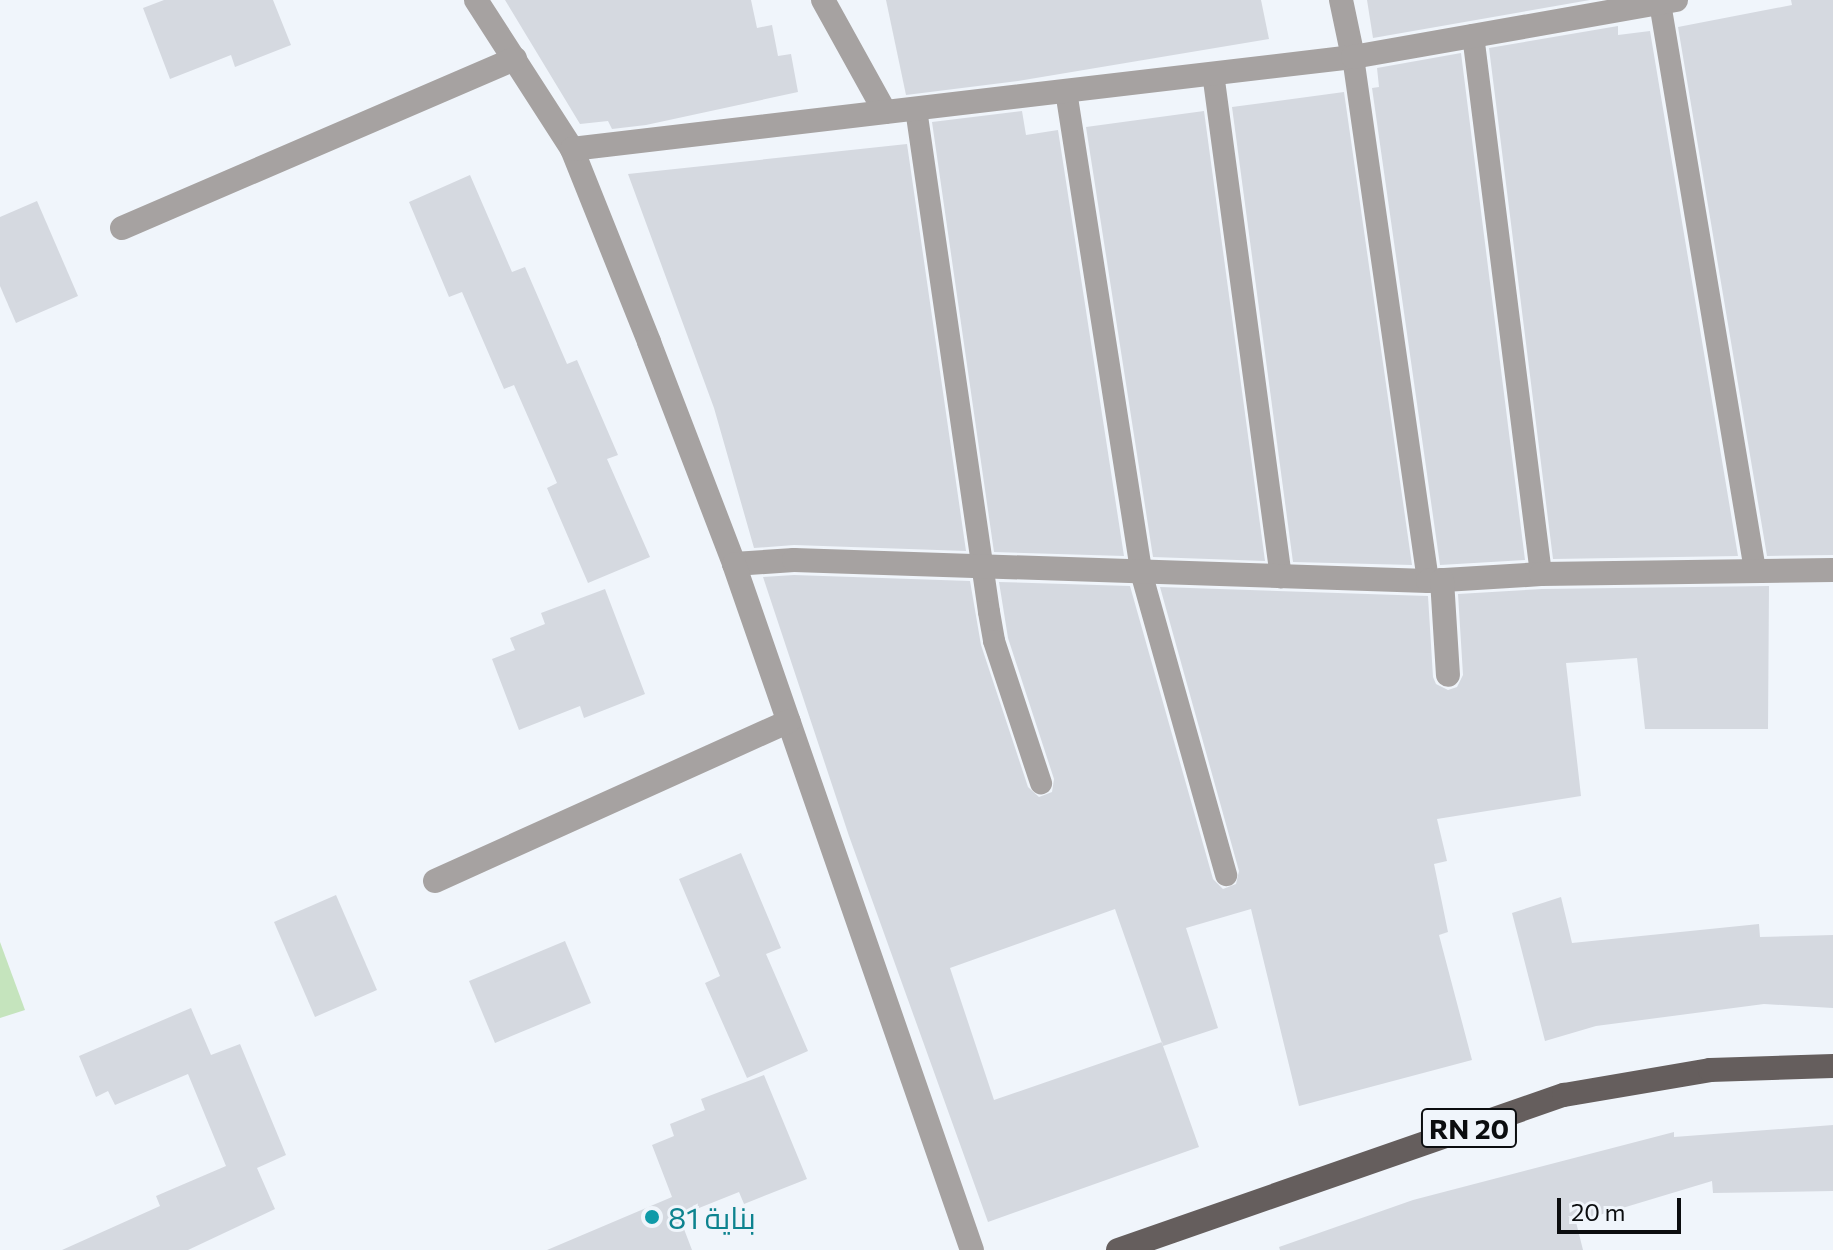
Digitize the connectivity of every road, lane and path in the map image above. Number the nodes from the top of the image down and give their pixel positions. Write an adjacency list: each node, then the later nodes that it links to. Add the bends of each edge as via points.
1 (476, 0): 7 (street)
2 (823, 0): 11 (street)
3 (1341, 0): 6 (street)
4 (1668, 1): 5 (street); 16 (lane)
5 (1473, 35): 6 (street); 19 (lane)
6 (1353, 57): 8 (street); 21 (lane)
7 (515, 59): 12 (street); 13 (street)
8 (1213, 73): 9 (street); 20 (lane)
9 (1066, 91): 10 (street); 18 (lane)
10 (916, 109): 11 (street); 15 (lane)
11 (885, 112): 12 (street)
12 (572, 149): 14 (street)
13 (122, 228)
14 (734, 564): 15 (street, via 794,560); 23 (street)
15 (982, 567): 18 (street); 24 (lane, via 994,641)
16 (1755, 570): 17 (street); 19 (street)
17 (1833, 570)
18 (1141, 572): 20 (street); 25 (lane)
19 (1541, 574): 21 (street)
20 (1281, 577): 21 (street)
21 (1435, 580): 22 (street)
22 (1448, 675)
23 (789, 721): 26 (street); 28 (street)
24 (1041, 783)
25 (1226, 875)
26 (435, 881)
27 (1833, 1066): 29 (main road, RN 20, via 1710,1070 1564,1095)
28 (972, 1250)
29 (1118, 1250)

